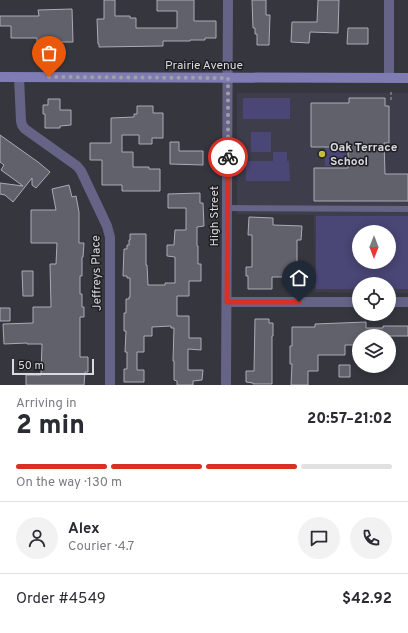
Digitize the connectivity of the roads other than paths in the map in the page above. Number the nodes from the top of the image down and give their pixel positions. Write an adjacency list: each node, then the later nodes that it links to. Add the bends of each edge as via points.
1 (228, 0): 5 (street, High Street)
2 (389, 0): 6 (street)
3 (0, 77): 4 (main road, Prairie Avenue)
4 (19, 77): 5 (main road, Prairie Avenue); 14 (street, Jeffreys Place, via 21,120 24,129 78,166 108,226)
5 (228, 78): 6 (main road, Prairie Avenue); 8 (street, High Street)
6 (389, 78): 7 (main road, Prairie Avenue)
7 (408, 78)
8 (227, 208): 9 (lane); 10 (street, High Street)
9 (408, 209)
10 (227, 302): 11 (street); 15 (street, High Street)
11 (352, 302)
12 (396, 302): 13 (street)
13 (408, 302)
14 (110, 385)
15 (226, 385)

